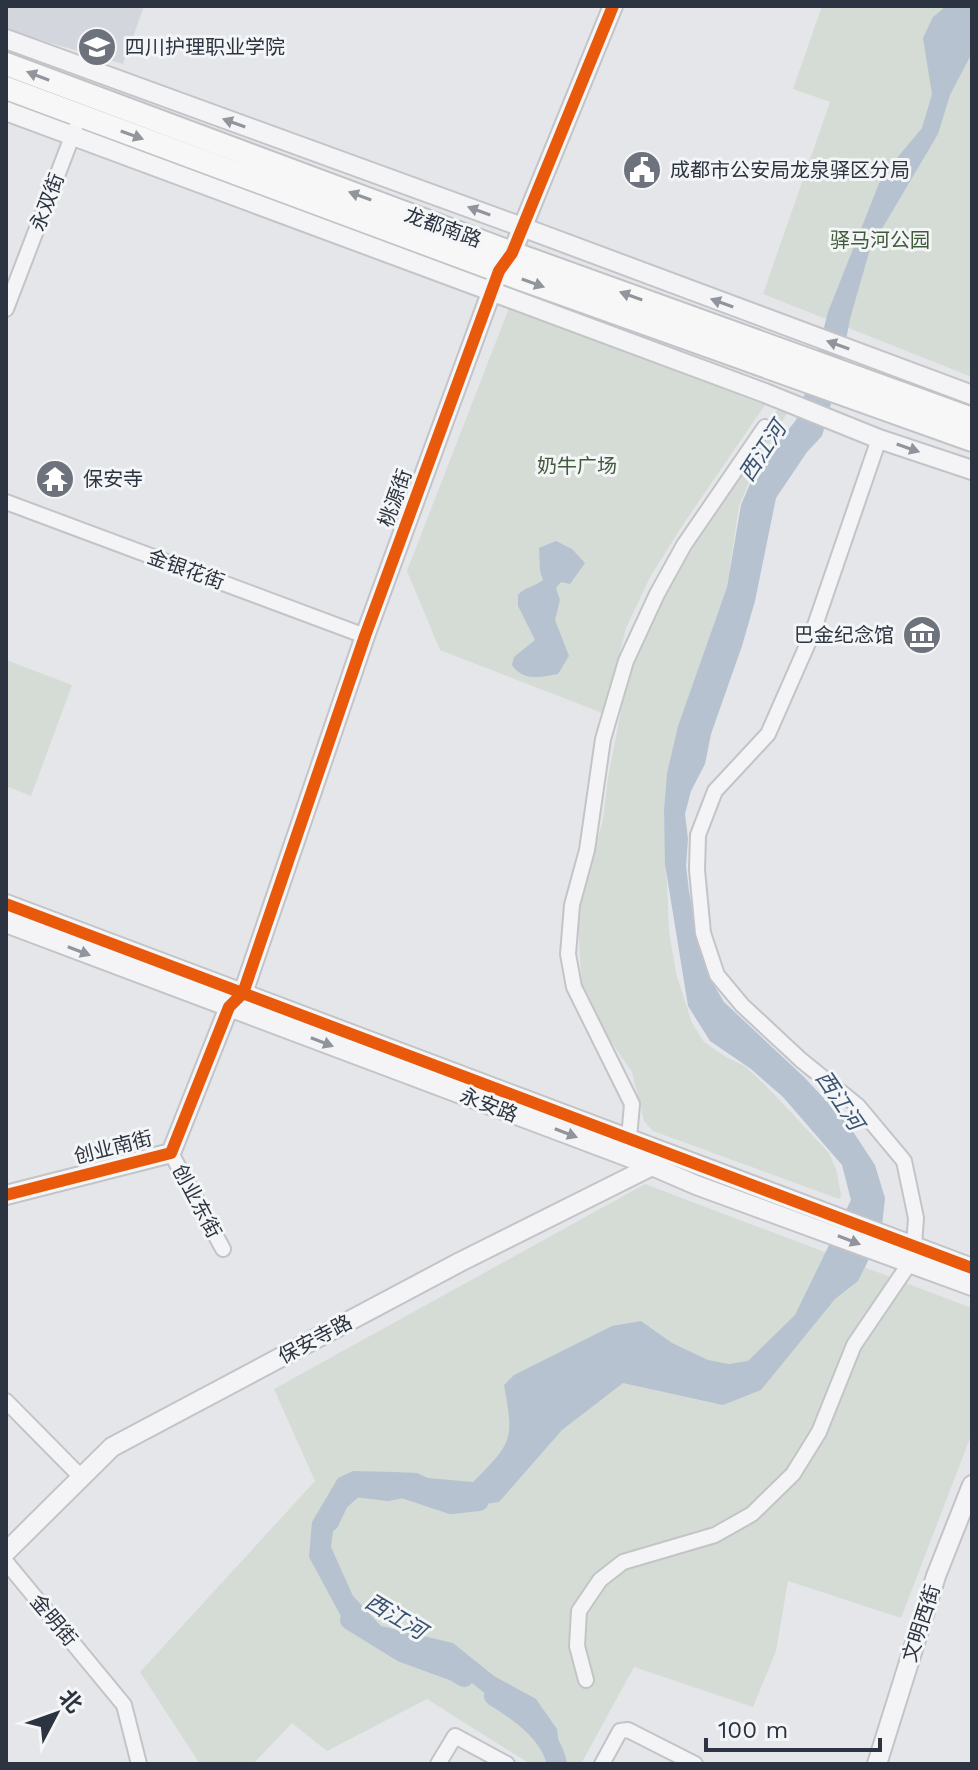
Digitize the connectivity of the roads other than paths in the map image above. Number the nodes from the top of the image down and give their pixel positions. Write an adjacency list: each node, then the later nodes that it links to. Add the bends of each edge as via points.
1 (613, 6): 7 (street, 桃源街)
2 (6, 39): 7 (street, one-way to 2)
3 (6, 64): 6 (main road, 龙都南路, one-way to 3)
4 (6, 88): 6 (main road, 龙都南路)
5 (6, 111): 6 (street)
6 (81, 115): 8 (main road, 龙都南路); 8 (street, one-way to 8); 9 (street, 永双街)
7 (522, 227): 8 (street, 桃源街); 11 (street, one-way to 7)
8 (501, 272): 10 (main road, 龙都南路); 14 (street); 18 (street, 桃源街)
9 (6, 309)
10 (860, 389): 12 (main road, 龙都南路); 15 (main road, 龙都南路)
11 (972, 395)
12 (972, 419)
13 (765, 427): 23 (street, via 657,594 626,661 603,739 568,954 574,987 632,1104)
14 (879, 439): 16 (street, one-way to 16); 29 (street, via 812,634 768,734 715,791 698,835 697,870 703,933 717,975 801,1060 858,1106 904,1161 916,1218)
15 (972, 440)
16 (972, 470)
17 (6, 502): 18 (street, 金银花街)
18 (365, 636): 21 (street, 桃源街)
19 (6, 904): 21 (street)
20 (6, 923): 22 (street, 永安路, one-way to 22)
21 (243, 993): 22 (street, 桃源街); 23 (street)
22 (229, 1007): 24 (street, 创业南街); 25 (street, 永安路, one-way to 25)
23 (629, 1138): 27 (street)
24 (171, 1153): 26 (street, 创业南街); 28 (street, 创业东街)
25 (652, 1166): 27 (street, 永安路, via 696,1185); 33 (street, 保安寺路, via 112,1447)
26 (6, 1195)
27 (817, 1219): 29 (street, 永安路)
28 (223, 1249)
29 (912, 1254): 30 (street); 31 (street, 永安路); 37 (street, via 854,1345 819,1432 793,1474 752,1514 715,1535 623,1562 600,1580 579,1611 577,1646)
30 (972, 1268)
31 (972, 1286)
32 (6, 1401): 33 (street)
33 (80, 1476): 35 (street, 保安寺路)
34 (972, 1485): 43 (street, 文明西街, via 931,1591)
35 (6, 1552)
36 (6, 1562): 38 (street, 金明街, via 124,1705)
37 (586, 1680)
38 (139, 1764)
39 (438, 1764): 40 (street, via 455,1736)
40 (507, 1764)
41 (602, 1764): 42 (street, via 620,1731 628,1730)
42 (695, 1764)
43 (877, 1764)

